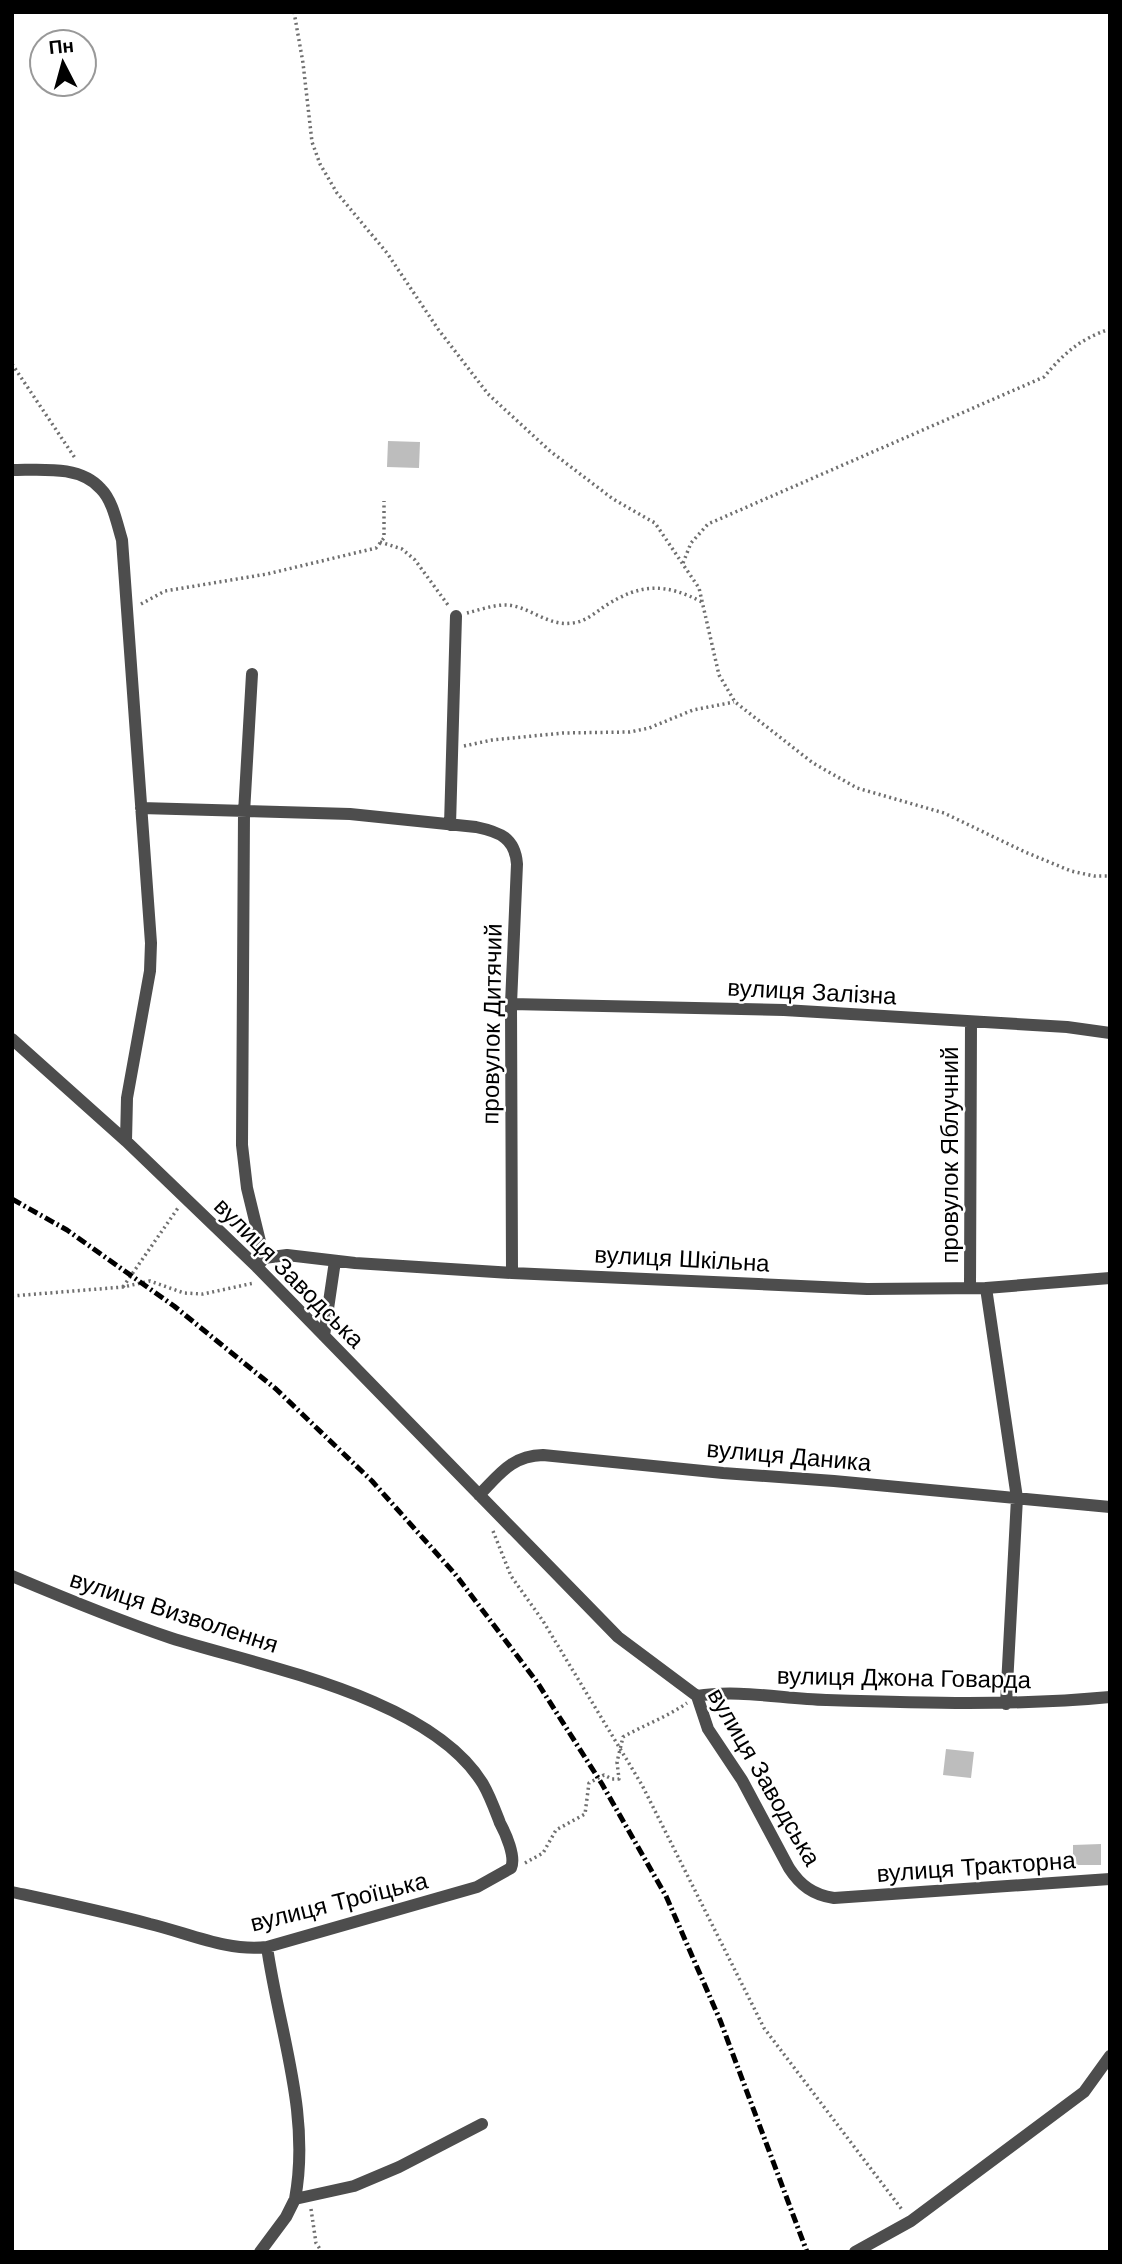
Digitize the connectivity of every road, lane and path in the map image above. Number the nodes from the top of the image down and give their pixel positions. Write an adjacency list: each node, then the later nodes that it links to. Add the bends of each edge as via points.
1 (294, 12): 8 (path, via 312,142 337,193 387,253 488,394 550,451 613,499 655,523)
2 (1110, 329): 8 (path, via 1091,335 1062,355 1044,377 708,524 691,543)
3 (12, 364): 5 (path)
4 (12, 470): 5 (street, via 67,471)
5 (88, 478): 10 (street, via 103,490 122,540)
6 (384, 500): 7 (path, via 384,538)
7 (380, 542): 10 (path, via 376,548 267,574 166,591); 11 (path, via 402,549 415,560)
8 (682, 563): 9 (path, via 699,588)
9 (702, 602): 11 (path, via 670,588 650,588 570,624 505,605); 13 (path, via 719,675)
10 (126, 612): 15 (street)
11 (456, 616): 14 (street)
12 (252, 674): 16 (street)
13 (735, 702): 14 (path, via 693,710 630,732 563,733); 18 (path, via 813,763 857,788 944,813 1070,871)
14 (452, 749): 17 (street)
15 (141, 808): 16 (street); 23 (street, via 150,971 127,1098)
16 (244, 813): 17 (street, via 350,814); 26 (street, via 242,1146)
17 (450, 825): 19 (street, провулок Дитячий, via 492,830 512,842 516,853)
18 (1110, 876)
19 (512, 1004): 20 (street, вулиця Залізна, via 784,1010); 27 (street, провулок Дитячий)
20 (971, 1021): 21 (street, вулиця Залізна); 32 (street, провулок Яблучний)
21 (1110, 1033)
22 (12, 1039): 23 (street, вулиця Заводська)
23 (126, 1142): 24 (street, вулиця Заводська)
24 (185, 1199): 26 (street, вулиця Заводська); 30 (path)
25 (335, 1261): 26 (street, вулиця Шкільна, via 288,1255); 27 (street, вулиця Шкільна); 34 (street)
26 (261, 1263): 29 (street, вулиця Заводська)
27 (512, 1273): 32 (street, вулиця Шкільна, via 867,1289)
28 (1110, 1278): 31 (street, вулиця Шкільна)
29 (269, 1280): 30 (path, via 203,1294 184,1293 150,1281); 34 (street, вулиця Заводська)
30 (123, 1287): 33 (path)
31 (986, 1287): 32 (street, вулиця Шкільна); 36 (street, провулок Яблучний)
32 (970, 1288)
33 (12, 1296)
34 (324, 1336): 35 (street, вулиця Заводська)
35 (479, 1495): 36 (street, вулиця Даника, via 513,1461 542,1455); 40 (street, вулиця Заводська, via 618,1637)
36 (1017, 1498): 37 (street, вулиця Даника); 42 (street, провулок Яблучний)
37 (1110, 1507)
38 (492, 1530): 43 (path, via 511,1576)
39 (12, 1576): 44 (street, вулиця Визволення, via 170,1637 324,1682 416,1721 463,1759 483,1784 503,1829)
40 (697, 1696): 42 (street, вулиця Джона Говарда); 43 (path, via 623,1737); 47 (street, вулиця Заводська, via 708,1729 797,1880 821,1896)
41 (1110, 1697): 42 (street, вулиця Джона Говарда)
42 (1006, 1704)
43 (620, 1749): 44 (path, via 619,1779 604,1775 589,1783 585,1814 556,1830 542,1853); 53 (path, via 764,2028)
44 (511, 1867): 48 (street, вулиця Троїцька, via 477,1887)
45 (1110, 1879): 47 (street, вулиця Тракторна)
46 (12, 1892): 48 (street, вулиця Троїцька, via 230,1946)
47 (846, 1897)
48 (267, 1947): 52 (street, via 301,2142)
49 (1110, 2056): 53 (street, via 1084,2092)
50 (482, 2124): 51 (street, via 354,2186)
51 (309, 2197): 52 (street); 55 (path, via 316,2243)
52 (295, 2199): 54 (street)
53 (911, 2221): 56 (street)
54 (260, 2252)
55 (322, 2252)
56 (855, 2252)

